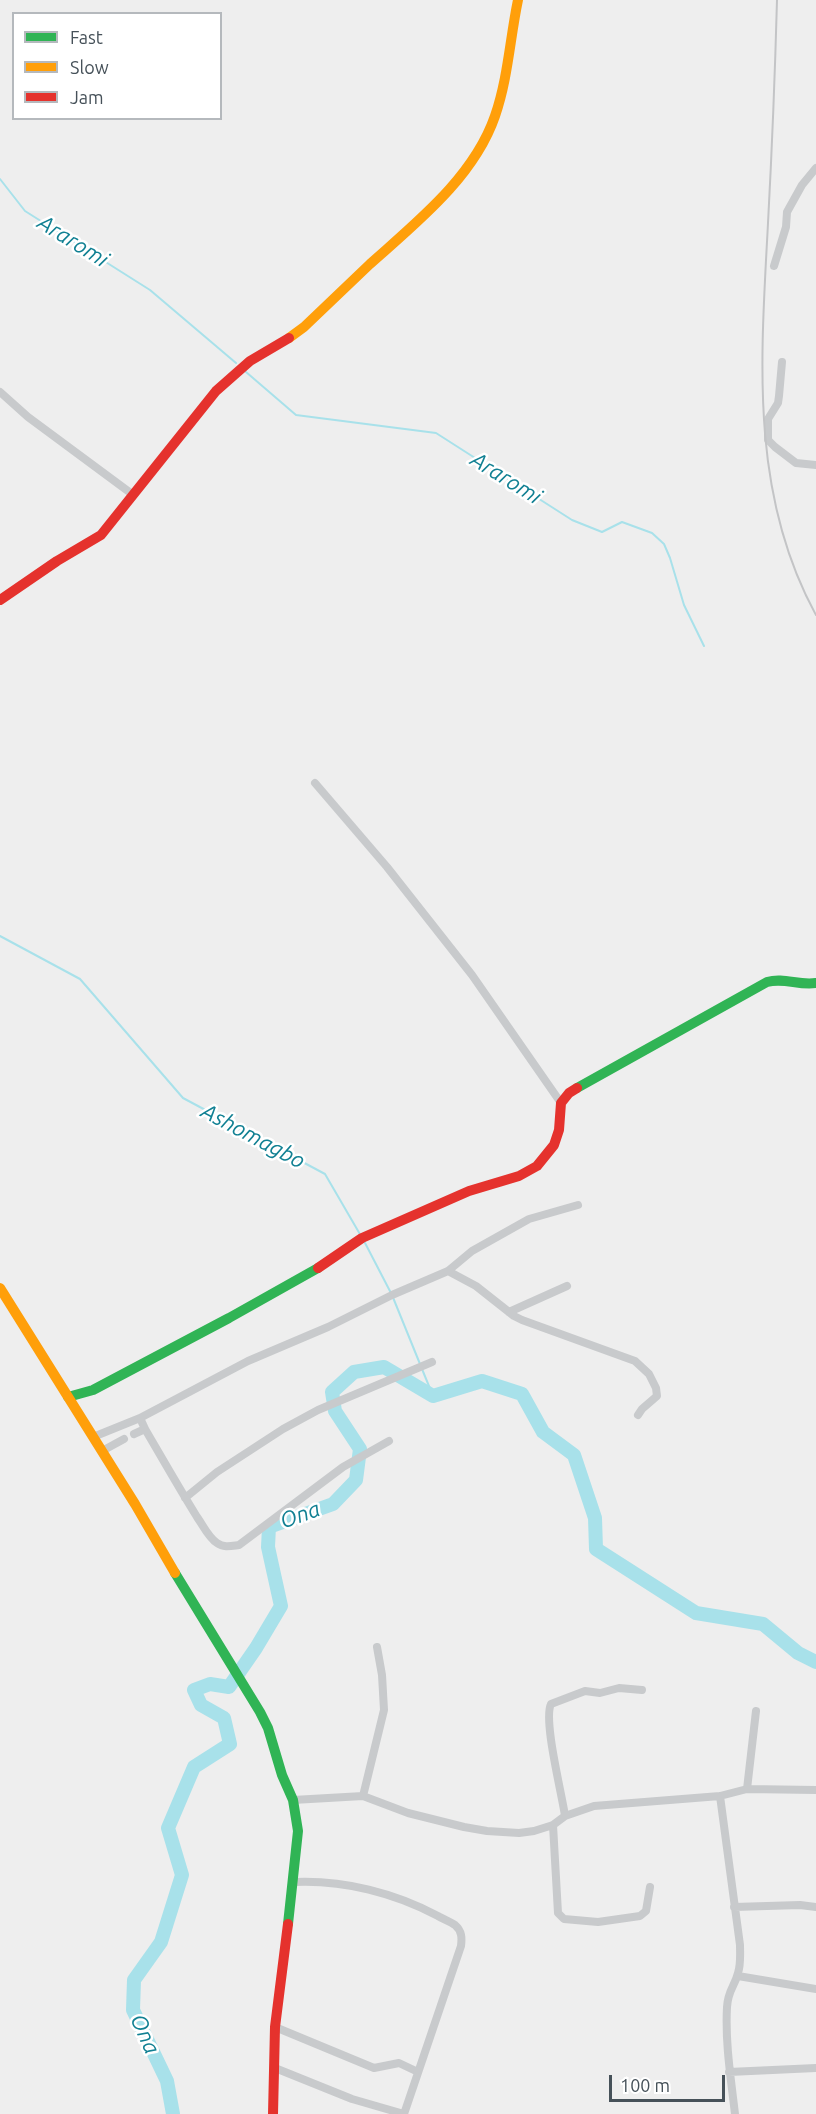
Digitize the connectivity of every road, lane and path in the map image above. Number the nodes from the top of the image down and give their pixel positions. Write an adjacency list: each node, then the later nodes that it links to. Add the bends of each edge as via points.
1 (518, 0): 7 (street, via 496,111 472,160 407,230 297,333 251,360 216,391)
2 (816, 168): 3 (street, via 788,212)
3 (774, 266)
4 (782, 362): 6 (street, via 780,396 768,419 768,440 796,463)
5 (0, 392): 7 (street)
6 (816, 465)
7 (132, 494): 8 (street, via 101,534)
8 (0, 600)
9 (315, 783): 11 (street, via 472,975)
10 (816, 984): 11 (street, via 778,979 767,982 568,1093)
11 (561, 1103): 18 (street, via 554,1145 537,1166 362,1238 228,1318 104,1384)
12 (578, 1205): 13 (street, via 529,1219 472,1251)
13 (448, 1271): 16 (street, via 476,1286); 20 (street, via 248,1361)
14 (567, 1286): 16 (street)
15 (0, 1288): 18 (street)
16 (509, 1312): 19 (street, via 644,1367 657,1396)
17 (432, 1362): 27 (street, via 283,1429)
18 (68, 1397): 23 (street)
19 (638, 1415)
20 (140, 1418): 21 (street); 23 (street)
21 (145, 1429): 22 (street); 27 (street)
22 (134, 1434)
23 (93, 1437): 26 (street)
24 (124, 1439): 26 (street)
25 (389, 1441): 27 (street, via 343,1467 239,1545 215,1542)
26 (102, 1451): 35 (street, via 244,1684 268,1728)
27 (185, 1497)
28 (377, 1647): 33 (street, via 384,1710)
29 (642, 1690): 36 (street, via 585,1691 551,1704 550,1738)
30 (756, 1711): 31 (street)
31 (747, 1789): 32 (street); 34 (street)
32 (816, 1790)
33 (363, 1796): 35 (street); 37 (street, via 408,1813 487,1832 519,1833)
34 (720, 1796): 36 (street, via 594,1806); 40 (street)
35 (293, 1800): 38 (street, via 298,1831)
36 (565, 1816): 37 (street)
37 (553, 1825): 39 (street, via 558,1913 564,1919 598,1922 640,1916 646,1911)
38 (295, 1882): 44 (street); 47 (street, via 336,1883 397,1898 427,1910 455,1926 462,1935 462,1946)
39 (650, 1887)
40 (734, 1907): 41 (street); 42 (street, via 740,1945)
41 (816, 1907)
42 (738, 1976): 43 (street); 48 (street, via 729,1991 727,2010)
43 (816, 1989)
44 (275, 2027): 45 (street); 47 (street, via 374,2068 399,2062)
45 (275, 2068): 49 (street); 50 (street, via 352,2099)
46 (816, 2068): 48 (street)
47 (418, 2072): 50 (street)
48 (729, 2072): 51 (street)
49 (273, 2114)
50 (404, 2114)
51 (735, 2114)

